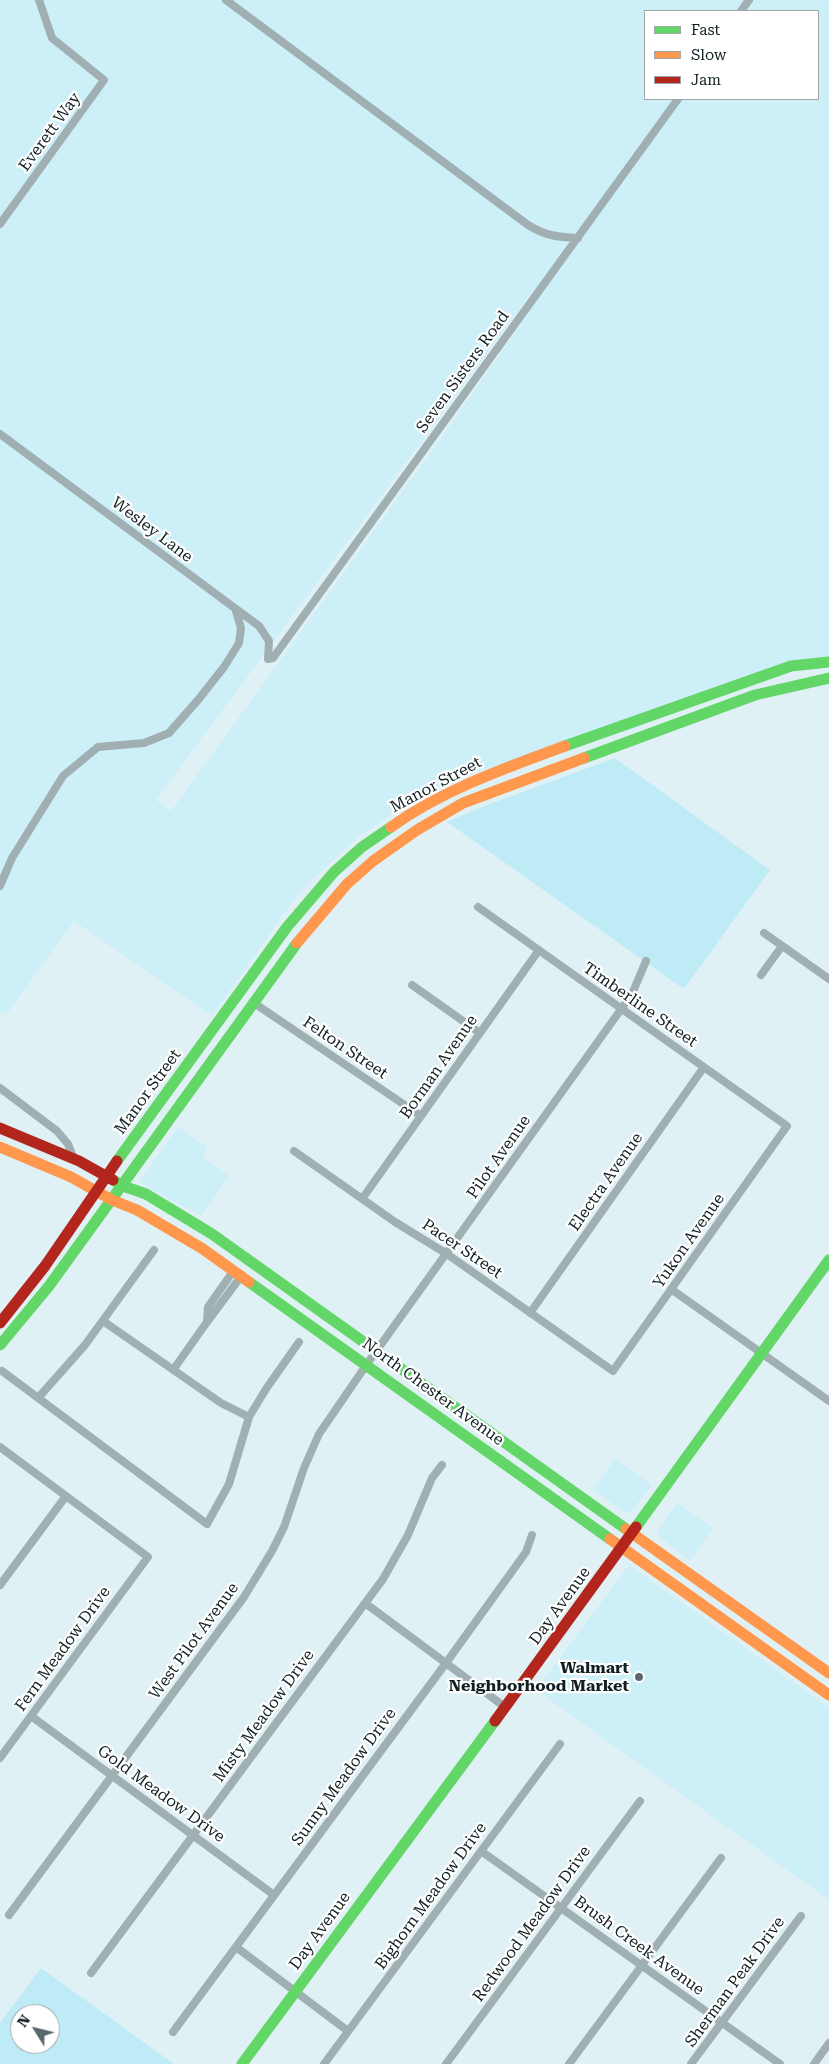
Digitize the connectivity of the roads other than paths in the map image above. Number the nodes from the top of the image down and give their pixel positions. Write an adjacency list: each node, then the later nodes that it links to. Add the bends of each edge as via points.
1 (39, 0): 4 (street, Everett Way, via 52,38 104,80)
2 (226, 0): 5 (street, via 528,225 557,238)
3 (677, 100): 5 (street, Seven Sisters Road)
4 (0, 224)
5 (578, 238): 8 (street, Seven Sisters Road, via 273,658)
6 (0, 434): 7 (street, Wesley Lane)
7 (236, 611): 8 (street, Wesley Lane, via 263,631 269,641); 11 (street, via 241,628 238,643 198,700 169,733 144,743 98,747 63,776 12,858)
8 (268, 659)
9 (829, 662): 31 (main road, Manor Street, via 791,666 751,679 494,772 408,815 334,872 287,927)
10 (829, 678): 20 (main road, Manor Street, via 755,695 463,802 378,857 347,884 301,937)
11 (0, 886)
12 (478, 907): 15 (street, Timberline Street)
13 (764, 933): 14 (street)
14 (782, 946): 17 (street); 18 (street)
15 (538, 950): 21 (street, Timberline Street); 22 (street, Borman Avenue)
16 (646, 961): 21 (street, Pilot Avenue, via 632,994)
17 (762, 975)
18 (829, 979)
19 (412, 985): 22 (street)
20 (254, 1003): 25 (street, Felton Street); 32 (main road, Manor Street)
21 (621, 1009): 23 (street, Timberline Street); 37 (street, Pilot Avenue)
22 (480, 1033): 25 (street, Borman Avenue)
23 (704, 1067): 26 (street, Timberline Street); 42 (street, Electra Avenue)
24 (0, 1088): 30 (street, via 57,1131 68,1144)
25 (421, 1116): 34 (street, Borman Avenue)
26 (787, 1126): 41 (street, Yukon Avenue)
27 (0, 1128): 30 (main road, North Chester Avenue)
28 (0, 1147): 33 (main road, North Chester Avenue, via 71,1177)
29 (294, 1151): 34 (street, Pacer Street)
30 (74, 1159): 31 (main road, North Chester Avenue)
31 (106, 1176): 32 (main road, North Chester Avenue); 33 (main road, Manor Street)
32 (123, 1186): 35 (main road, Manor Street); 47 (main road, North Chester Avenue, via 146,1194 218,1238)
33 (95, 1191): 35 (main road, North Chester Avenue); 44 (main road, Manor Street, via 45,1266)
34 (362, 1199): 37 (street, Pacer Street)
35 (112, 1200): 39 (main road, North Chester Avenue, via 137,1210); 46 (main road, Manor Street)
36 (154, 1250): 43 (street)
37 (447, 1254): 42 (street, Pacer Street); 47 (street, Pilot Avenue)
38 (829, 1260): 40 (main road, Day Avenue)
39 (238, 1272): 49 (main road, North Chester Avenue); 50 (street, via 208,1307 207,1322)
40 (825, 1274): 48 (main road, Day Avenue)
41 (671, 1290): 48 (street); 52 (street, Yukon Avenue)
42 (530, 1313): 52 (street, Pacer Street)
43 (103, 1321): 50 (street); 53 (street)
44 (0, 1323)
45 (299, 1342): 55 (street)
46 (0, 1345)
47 (377, 1350): 49 (street, Pilot Avenue); 59 (main road, North Chester Avenue)
48 (762, 1354): 54 (street); 59 (main road, Day Avenue)
49 (367, 1364): 61 (main road, North Chester Avenue); 74 (street, West Pilot Avenue, via 319,1434 284,1527 259,1575)
50 (173, 1370): 55 (street, via 221,1403)
51 (2, 1371): 53 (street)
52 (613, 1372)
53 (38, 1398): 55 (street, via 207,1524 229,1484)
54 (829, 1400)
55 (249, 1417)
56 (0, 1447): 58 (street)
57 (442, 1465): 63 (street, Misty Meadow Drive, via 432,1478 396,1557)
58 (66, 1496): 62 (street); 71 (street, Fern Meadow Drive, via 148,1557)
59 (633, 1533): 61 (main road, Day Avenue); 66 (main road, North Chester Avenue)
60 (532, 1535): 65 (street, Sunny Meadow Drive, via 526,1552)
61 (623, 1547): 64 (main road, North Chester Avenue); 70 (main road, Day Avenue)
62 (0, 1585)
63 (365, 1603): 65 (street); 76 (street, Misty Meadow Drive)
64 (775, 1656): 66 (main road, via 811,1672); 68 (main road, North Chester Avenue)
65 (446, 1663): 70 (street); 79 (street, Sunny Meadow Drive)
66 (824, 1669)
67 (829, 1685): 68 (main road)
68 (816, 1686): 69 (main road, North Chester Avenue)
69 (829, 1695)
70 (506, 1708): 86 (main road, Day Avenue)
71 (31, 1716): 73 (street, Fern Meadow Drive); 74 (street, Gold Meadow Drive)
72 (560, 1744): 77 (street, Bighorn Meadow Drive)
73 (0, 1758)
74 (112, 1776): 76 (street, Gold Meadow Drive); 81 (street, West Pilot Avenue)
75 (640, 1801): 80 (street, Redwood Meadow Drive)
76 (193, 1836): 79 (street, Gold Meadow Drive); 85 (street, Misty Meadow Drive)
77 (481, 1850): 80 (street, Brush Creek Avenue); 88 (street, Bighorn Meadow Drive)
78 (721, 1858): 84 (street)
79 (274, 1895): 83 (street, Sunny Meadow Drive)
80 (561, 1908): 84 (street, Brush Creek Avenue); 93 (street, Redwood Meadow Drive)
81 (9, 1915)
82 (801, 1916): 87 (street, Sherman Peak Drive)
83 (236, 1947): 86 (street); 89 (street, Sunny Meadow Drive)
84 (642, 1965): 87 (street, Brush Creek Avenue); 94 (street)
85 (91, 1974)
86 (295, 1992): 88 (street); 91 (main road, Day Avenue)
87 (722, 2022): 95 (street, Sherman Peak Drive); 96 (street, Brush Creek Avenue)
88 (348, 2031): 92 (street, Bighorn Meadow Drive)
89 (173, 2032)
90 (829, 2044): 97 (street)
91 (242, 2064)
92 (324, 2064)
93 (446, 2064)
94 (569, 2064)
95 (691, 2064)
96 (780, 2064)
97 (814, 2064)

